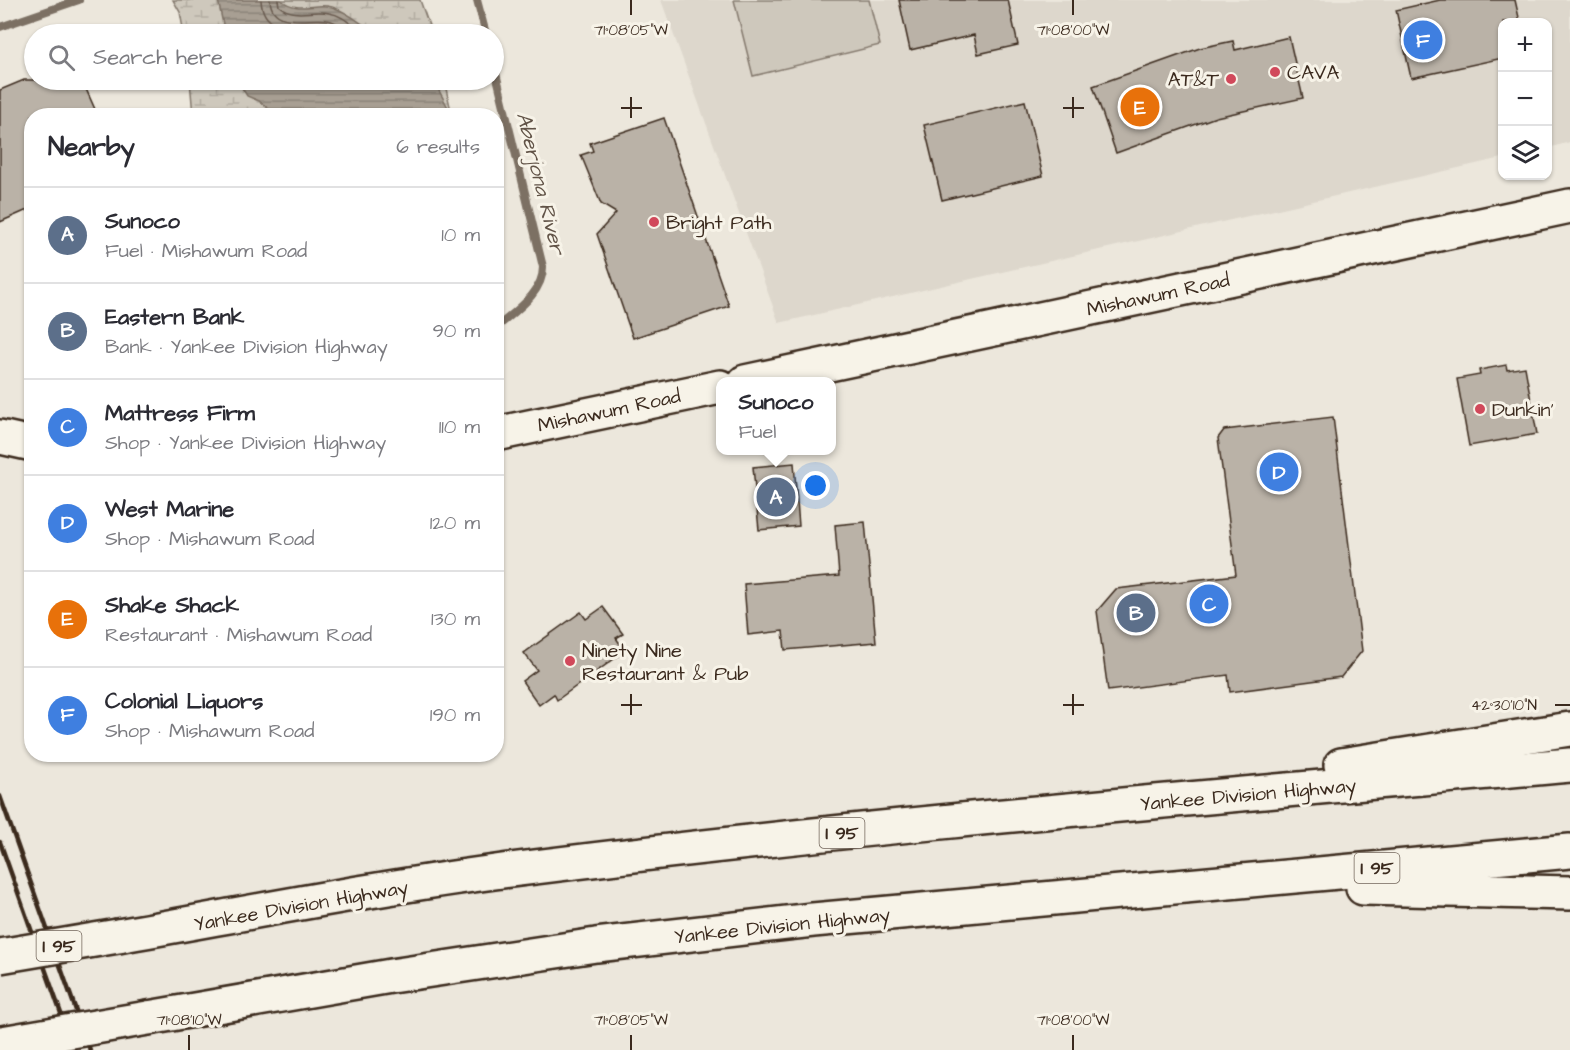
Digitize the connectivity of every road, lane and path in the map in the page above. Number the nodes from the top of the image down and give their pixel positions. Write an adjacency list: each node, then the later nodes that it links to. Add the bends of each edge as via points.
1 (1570, 206): 2 (main road, Mishawum Road)
2 (764, 377)
3 (716, 388): 4 (main road, Mishawum Road)
4 (504, 432)
5 (0, 437): 6 (main road)
6 (24, 442)
7 (1570, 729): 9 (main road)
8 (1570, 765): 9 (main road, Yankee Division Highway / I 95)
9 (1024, 814): 13 (main road, Yankee Division Highway / I 95, bridge, via 698,847 490,873)
10 (1570, 851): 11 (main road, Yankee Division Highway / I 95)
11 (1184, 886): 12 (main road); 14 (main road, Yankee Division Highway / I 95, bridge, via 813,920 596,945)
12 (1570, 893)
13 (0, 956)
14 (1, 1043)

